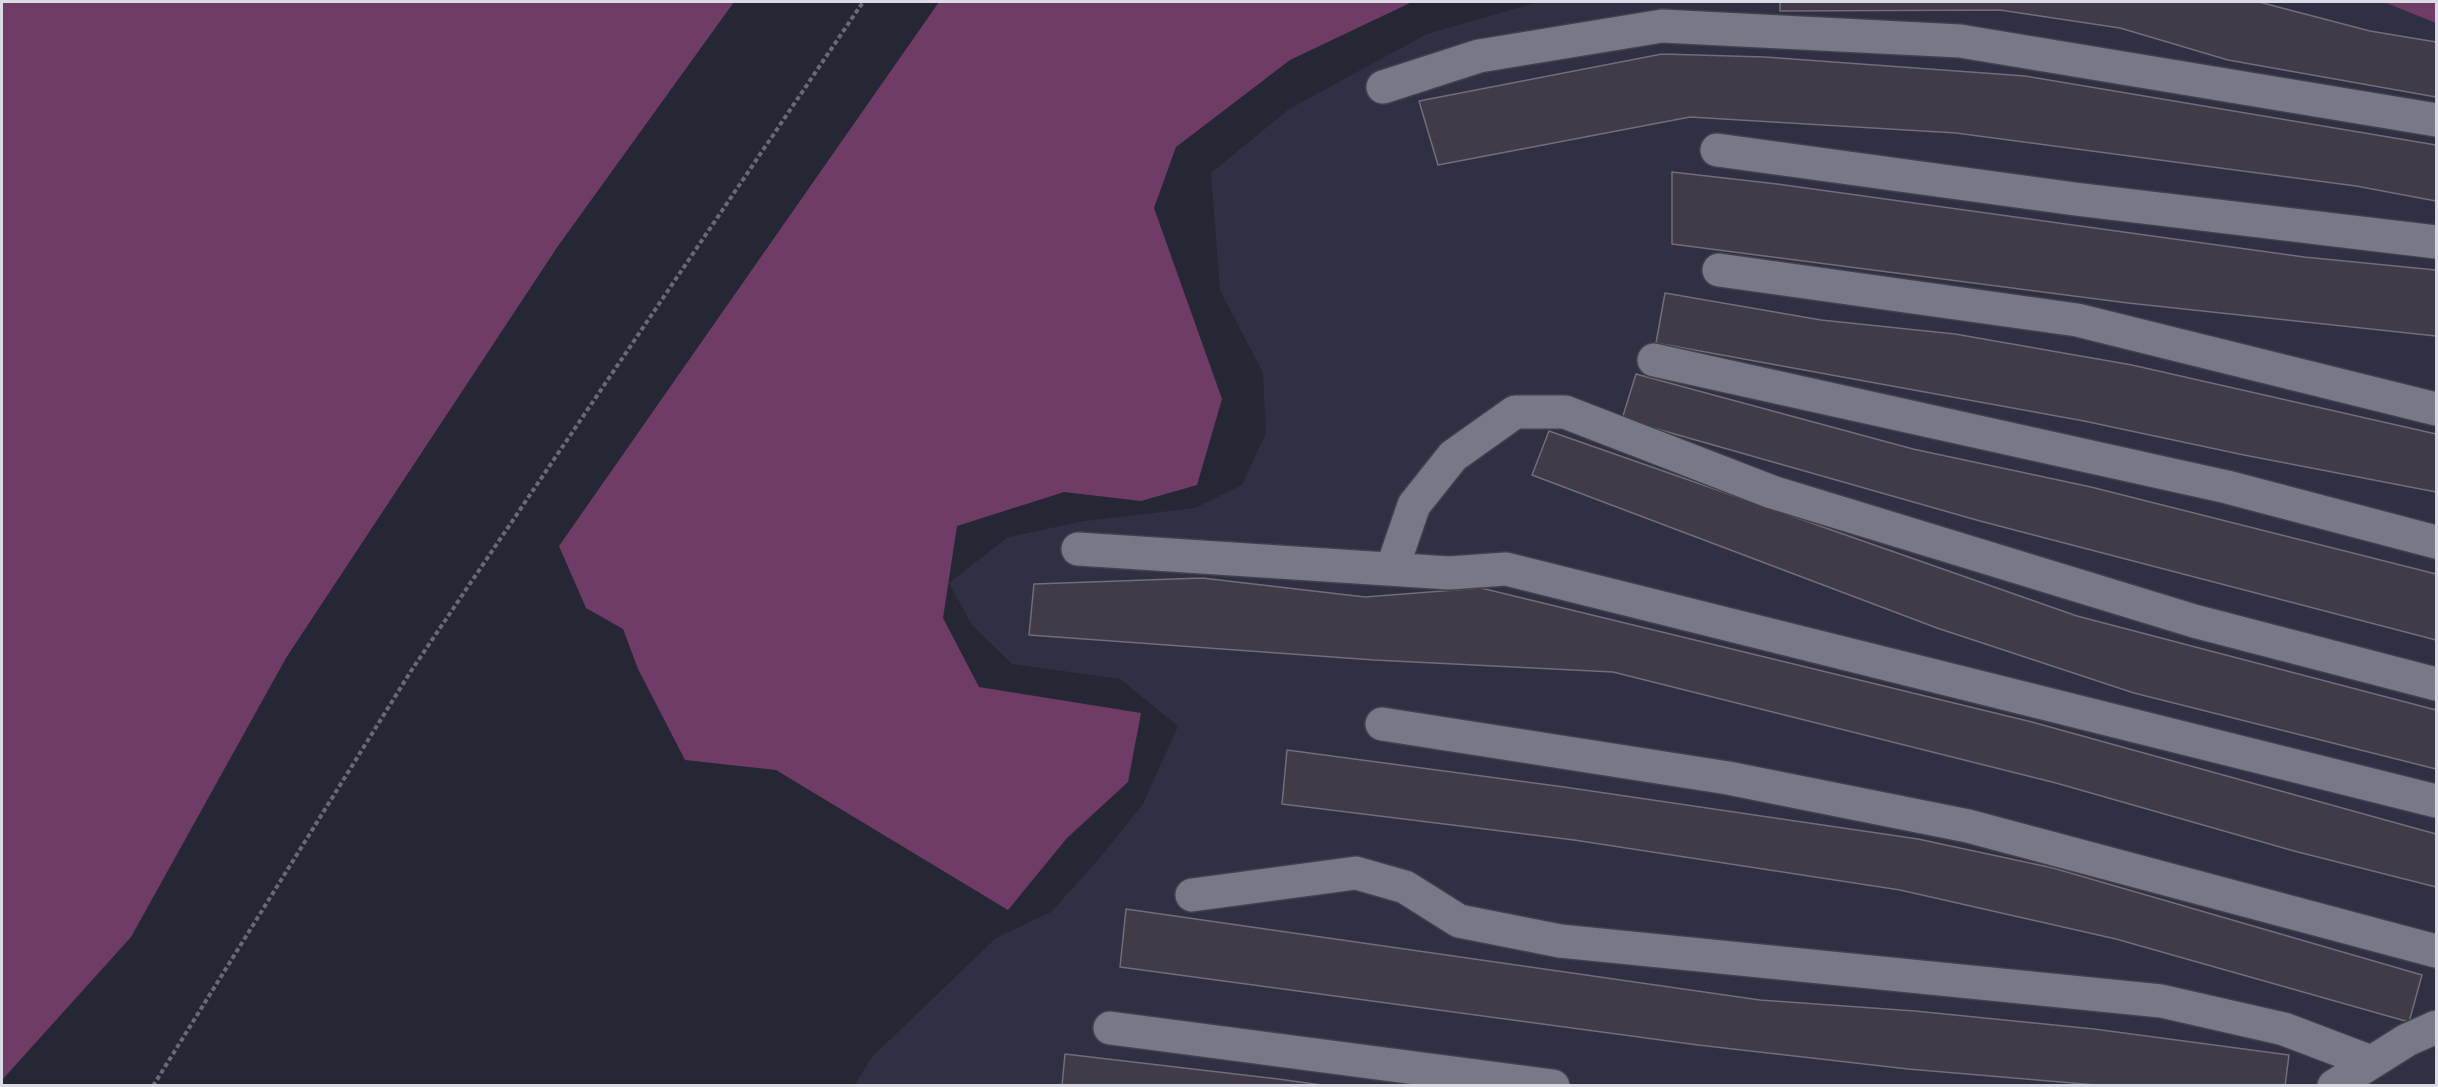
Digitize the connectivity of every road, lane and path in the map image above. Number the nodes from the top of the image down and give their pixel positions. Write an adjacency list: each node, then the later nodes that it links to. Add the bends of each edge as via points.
1 (863, 2): 20 (path, via 411,671)
2 (1383, 87): 3 (street, via 1479,56 1662,26 1960,41)
3 (2436, 120)
4 (1717, 150): 5 (street)
5 (2436, 243)
6 (1719, 270): 8 (street, via 2077,320)
7 (1654, 360): 9 (street, via 2227,487)
8 (2436, 409)
9 (2436, 542)
10 (1078, 549): 11 (street)
11 (1392, 569): 12 (street, via 1414,505 1453,456 1515,412 1565,412 1772,492 2194,621); 14 (street, via 1449,573 1506,569)
12 (2436, 684)
13 (1382, 724): 16 (street, via 1728,778 1968,826)
14 (2436, 801)
15 (1191, 895): 19 (street, via 1356,873 1405,887 1459,921 1560,941 2161,1000 2284,1029)
16 (2436, 951)
17 (2436, 1027): 19 (street)
18 (1110, 1028): 21 (street)
19 (2371, 1062): 22 (street)
20 (153, 1086)
21 (1553, 1086)
22 (2334, 1086)

